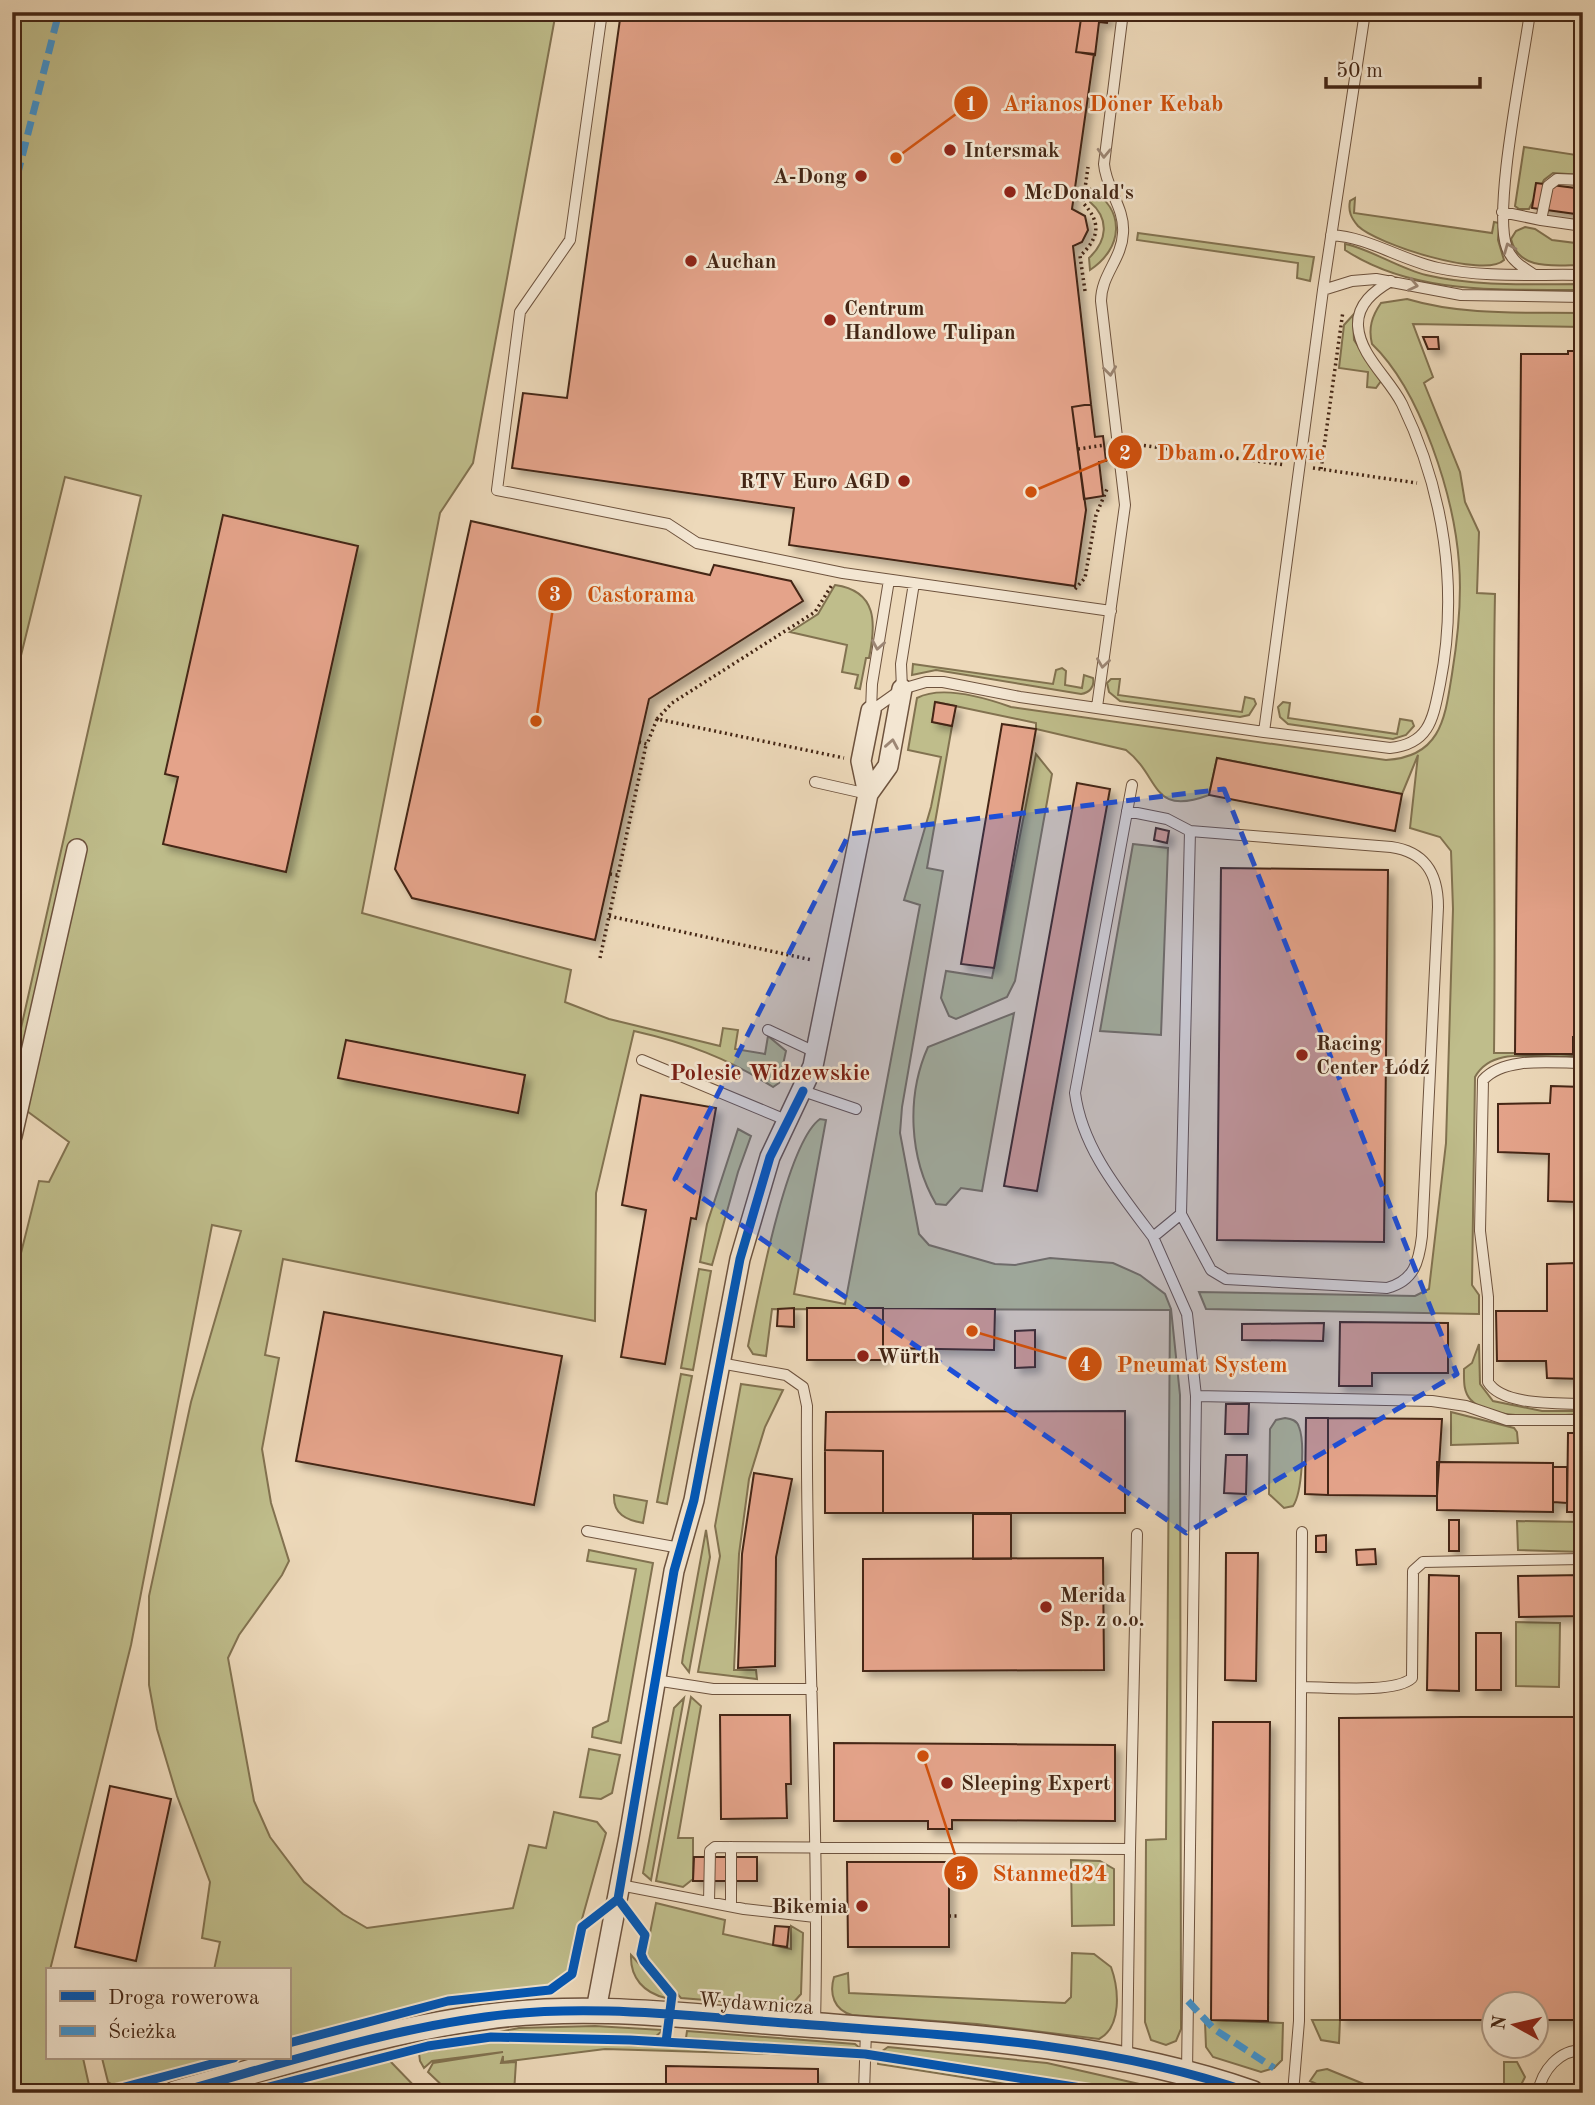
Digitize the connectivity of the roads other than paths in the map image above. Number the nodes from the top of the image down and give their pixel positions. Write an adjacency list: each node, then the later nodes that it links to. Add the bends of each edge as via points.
1 (603, 12): 15 (lane, via 570,240 520,312 497,490 668,524 697,543)
2 (1123, 12): 17 (lane, one-way to 17, via 1104,164 1124,230 1101,291 1125,505)
3 (1365, 12): 9 (lane)
4 (1530, 12): 6 (lane)
5 (1583, 180): 7 (lane, via 1557,179 1548,186)
6 (1502, 212): 7 (lane); 10 (lane, one-way to 6, via 1507,250)
7 (1541, 220): 8 (lane)
8 (1583, 226)
9 (1331, 234): 10 (lane, via 1352,237 1438,268); 13 (lane)
10 (1533, 274): 11 (lane)
11 (1583, 275)
12 (1391, 281): 13 (lane, via 1363,279); 14 (lane, one-way to 14, via 1461,295); 21 (lane, via 1363,304 1361,340 1399,399 1432,485 1448,566 1444,665 1428,727 1406,747 1390,748)
13 (1322, 290): 21 (lane)
14 (1583, 297)
15 (889, 580): 16 (lane); 20 (lane, one-way to 20)
16 (914, 583): 17 (lane); 18 (lane, via 901,664)
17 (1111, 611): 19 (lane, one-way to 19)
18 (902, 689): 19 (lane, via 943,681); 20 (lane); 24 (street, one-way to 18, via 888,766)
19 (1097, 707): 21 (lane)
20 (871, 711): 24 (street, via 861,761)
21 (1264, 732)
22 (815, 782): 24 (lane)
23 (1132, 785): 25 (lane)
24 (868, 794): 29 (street)
25 (1127, 811): 26 (lane, via 1167,818); 37 (lane, via 1075,1093 1087,1140)
26 (1190, 831): 36 (lane); 36 (lane, via 1403,849 1431,868 1438,907 1422,1236 1420,1255 1409,1278 1399,1285 1372,1288 1226,1279 1211,1270)
27 (78, 849): 35 (street)
28 (768, 1030): 29 (lane)
29 (815, 1052): 32 (street)
30 (642, 1060): 34 (lane)
31 (1583, 1063): 40 (lane, via 1504,1068 1483,1080 1480,1231 1488,1297 1488,1382 1497,1392 1520,1399)
32 (803, 1091): 33 (lane); 34 (street)
33 (856, 1109)
34 (786, 1120): 38 (street, via 747,1231)
35 (12, 1136)
36 (1181, 1214): 37 (lane)
37 (1153, 1237): 39 (lane, via 1187,1314)
38 (720, 1363): 45 (street, via 694,1500); 49 (lane, via 786,1375 803,1387)
39 (1196, 1396): 41 (lane, via 1432,1401 1466,1406 1507,1420); 62 (lane)
40 (1583, 1404)
41 (1583, 1420)
42 (587, 1531): 45 (lane)
43 (1302, 1532): 48 (lane)
44 (1137, 1534): 52 (lane)
45 (680, 1548): 47 (street)
46 (1583, 1559): 48 (lane, via 1423,1562 1413,1571 1412,1678 1405,1685 1387,1687)
47 (654, 1680): 49 (lane, via 713,1689); 53 (street)
48 (1301, 1687): 66 (lane, via 1299,2021)
49 (811, 1689): 51 (lane)
50 (731, 1847): 51 (lane); 54 (lane, via 710,1851); 55 (lane)
51 (814, 1848): 52 (lane); 56 (lane)
52 (1130, 1849): 61 (lane)
53 (620, 1885): 54 (lane); 57 (street)
54 (709, 1902): 55 (lane)
55 (731, 1906): 56 (lane)
56 (816, 1917): 58 (lane)
57 (596, 2010): 58 (street, Wydawnicza); 63 (street, Wydawnicza, via 508,2014 431,2025)
58 (815, 2025): 59 (street, Wydawnicza)
59 (866, 2029): 61 (street, Wydawnicza, via 1002,2041); 64 (lane)
60 (1583, 2050): 67 (lane, via 1555,2061)
61 (1127, 2060): 62 (street, Wydawnicza)
62 (1187, 2073): 65 (street, Wydawnicza)
63 (176, 2093)
64 (864, 2093)
65 (1252, 2093)
66 (1293, 2093)
67 (1538, 2093)

